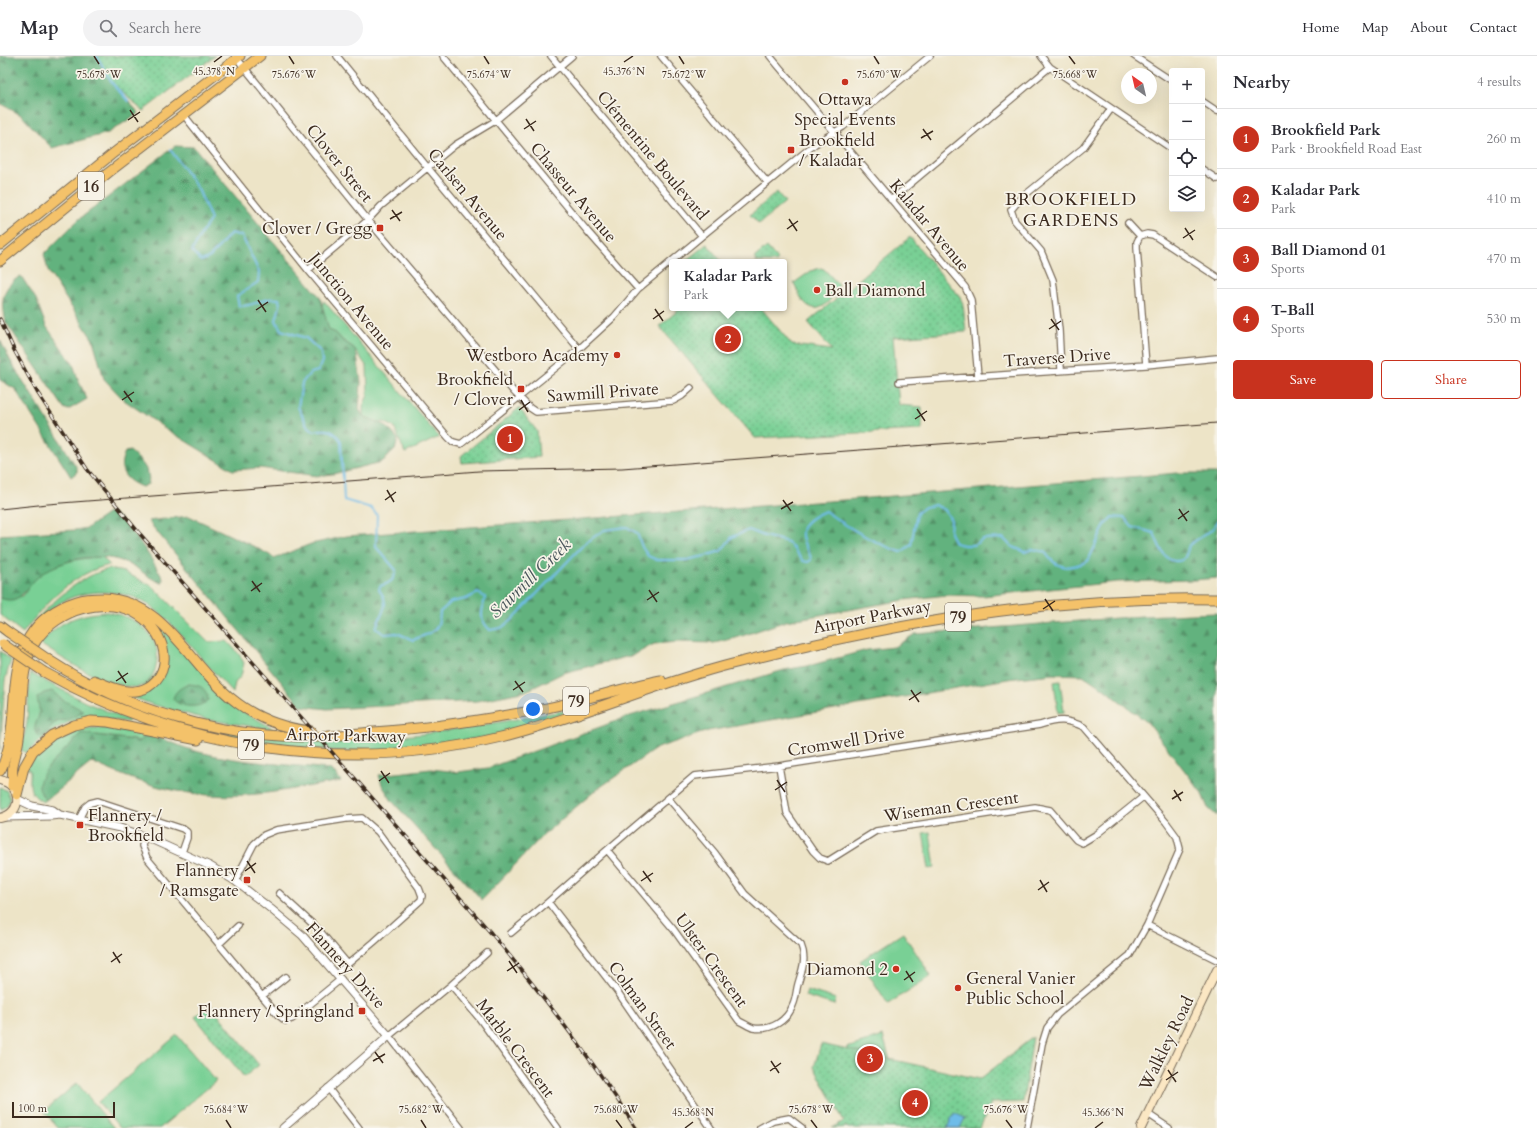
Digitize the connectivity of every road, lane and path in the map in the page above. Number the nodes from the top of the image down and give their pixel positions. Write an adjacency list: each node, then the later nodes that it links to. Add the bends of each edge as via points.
1 (260, 56): 14 (main road, 16)
2 (337, 56): 23 (street, Carlsen Avenue)
3 (443, 56): 20 (street, Chasseur Avenue)
4 (551, 56): 12 (street, Clémentine Boulevard)
5 (572, 56): 12 (street)
6 (661, 56): 26 (street)
7 (770, 56): 21 (street, Kaladar Avenue)
8 (930, 56): 21 (street)
9 (1041, 56): 13 (street)
10 (1134, 56): 15 (street)
11 (237, 57): 14 (street, Clover Street); 32 (main road, 16)
12 (560, 66): 20 (street); 30 (street, Clémentine Boulevard)
13 (1050, 67): 17 (street); 27 (street)
14 (244, 68): 19 (main road, 16); 28 (street, Clover Street)
15 (1169, 79)
16 (1205, 103): 18 (street)
17 (1111, 109): 22 (street); 42 (street, via 1083,148 1020,199 1011,210 1015,221 1041,251 1053,280)
18 (1217, 111)
19 (183, 114): 34 (main road, 16); 36 (street, Junction Avenue)
20 (496, 121): 23 (street, via 455,145); 38 (street, Chasseur Avenue)
21 (834, 133): 26 (street, via 815,144); 27 (street, Kaladar Avenue)
22 (1169, 148)
23 (428, 168): 28 (street, via 381,206); 39 (street, Carlsen Avenue)
24 (1205, 171): 25 (street)
25 (1217, 179)
26 (767, 182): 30 (street)
27 (891, 200): 43 (street, Kaladar Avenue, via 965,287 971,300)
28 (368, 220): 36 (street); 46 (street, Clover Street)
29 (1128, 223): 31 (street)
30 (702, 236): 33 (street)
31 (1140, 236): 37 (street, via 1153,235); 41 (street, via 1136,242)
32 (3, 242)
33 (674, 259)
34 (0, 261)
35 (669, 263): 38 (street)
36 (308, 270): 46 (street, Junction Avenue, via 453,442 464,444)
37 (1217, 277)
38 (638, 289): 39 (street, via 614,317)
39 (579, 349): 46 (street)
40 (1217, 358): 41 (street, Traverse Drive)
41 (1146, 364): 42 (street, Traverse Drive)
42 (1061, 370): 43 (street, Traverse Drive)
43 (978, 376): 44 (street, Traverse Drive)
44 (899, 382)
45 (691, 388): 46 (street, Sawmill Private, via 673,401 536,412)
46 (519, 397)
47 (1217, 599): 51 (main road, Airport Parkway / 79, via 1120,600 990,612 820,642)
48 (0, 626): 50 (main road, Airport Parkway / 79, bridge)
49 (1, 643): 53 (main road, Airport Parkway / 79, bridge, via 44,672 100,700 157,723 218,739)
50 (48, 660): 52 (main road, Airport Parkway / 79, via 80,680 122,699 196,723 282,735 315,737); 57 (main road, via 107,685 132,691 140,691 152,684 162,672 165,661 163,646 152,627 140,616 127,610 110,607 84,608 51,624 36,641 25,667)
51 (704, 671): 52 (main road, Airport Parkway / 79, via 486,720 425,728); 53 (main road, Airport Parkway / 79, via 524,731 471,744 382,755 316,754)
52 (343, 734): 55 (main road, via 292,728 259,717 224,692 154,616 117,598 94,598 72,603 57,610 39,624 29,637 18,663 11,737)
53 (279, 750): 58 (main road, via 227,745 108,722 83,722 60,730 33,751 24,767)
54 (779, 766): 59 (street, Cromwell Drive, via 1040,725 1054,720 1071,721 1084,727); 59 (street, Wiseman Crescent, via 787,813 812,850 820,858 828,861 876,831 1035,808 1050,810 1076,840 1082,843); 60 (street, Cromwell Drive, via 694,776)
55 (0, 771)
56 (0, 780): 57 (main road)
57 (12, 786): 58 (main road)
58 (17, 797): 61 (street, Flannery Drive, via 32,806 53,810); 62 (main road, via 15,808)
59 (1143, 797): 70 (street, Cromwell Drive, via 1173,830 1180,849)
60 (668, 798): 65 (street, Cromwell Drive); 65 (street, Ulster Crescent, via 746,894 800,945 804,953 804,964 793,1005 785,1018 776,1025 754,1028 739,1021 674,930)
61 (60, 815): 62 (street, Flannery Drive); 63 (street, Flannery Drive)
62 (2, 818)
63 (79, 818): 64 (street, Flannery Drive); 66 (street, via 85,807 98,801 139,814 183,829 187,838)
64 (144, 836): 66 (street, Flannery Drive); 73 (street, via 142,846 147,858)
65 (607, 850): 69 (street, Cromwell Drive)
66 (182, 852): 67 (street, Flannery Drive)
67 (234, 881): 76 (street, via 254,844 264,835 276,830 362,818 378,832 419,888 422,896 416,905); 79 (street, Flannery Drive, via 302,935)
68 (279, 892): 76 (street, Flannery Drive, via 319,930)
69 (548, 902): 72 (street, Cromwell Drive); 89 (street, Colman Street, via 617,991)
70 (1147, 925): 75 (street); 92 (street, via 1130,955 1057,1015 1047,1028)
71 (238, 926): 73 (street)
72 (511, 932)
73 (219, 944): 81 (street)
74 (487, 953): 80 (street)
75 (1217, 960)
76 (347, 964): 79 (street)
77 (1217, 970): 84 (main road, Walkley Road)
78 (286, 976): 81 (street)
79 (338, 977): 81 (street, via 292,1019 286,1021); 82 (street, Flannery Drive)
80 (451, 985): 82 (street); 88 (street, Marble Crescent, via 479,1018)
81 (262, 996)
82 (389, 1036): 83 (street); 87 (street, Flannery Drive)
83 (328, 1088): 85 (street); 86 (street)
84 (1148, 1114): 93 (main road, Walkley Road); 94 (street)
85 (283, 1128)
86 (359, 1128)
87 (461, 1128)
88 (558, 1128)
89 (711, 1128)
90 (760, 1128): 91 (street, via 773,1121 789,1118)
91 (802, 1128)
92 (1027, 1128)
93 (1141, 1128)
94 (1169, 1128)

